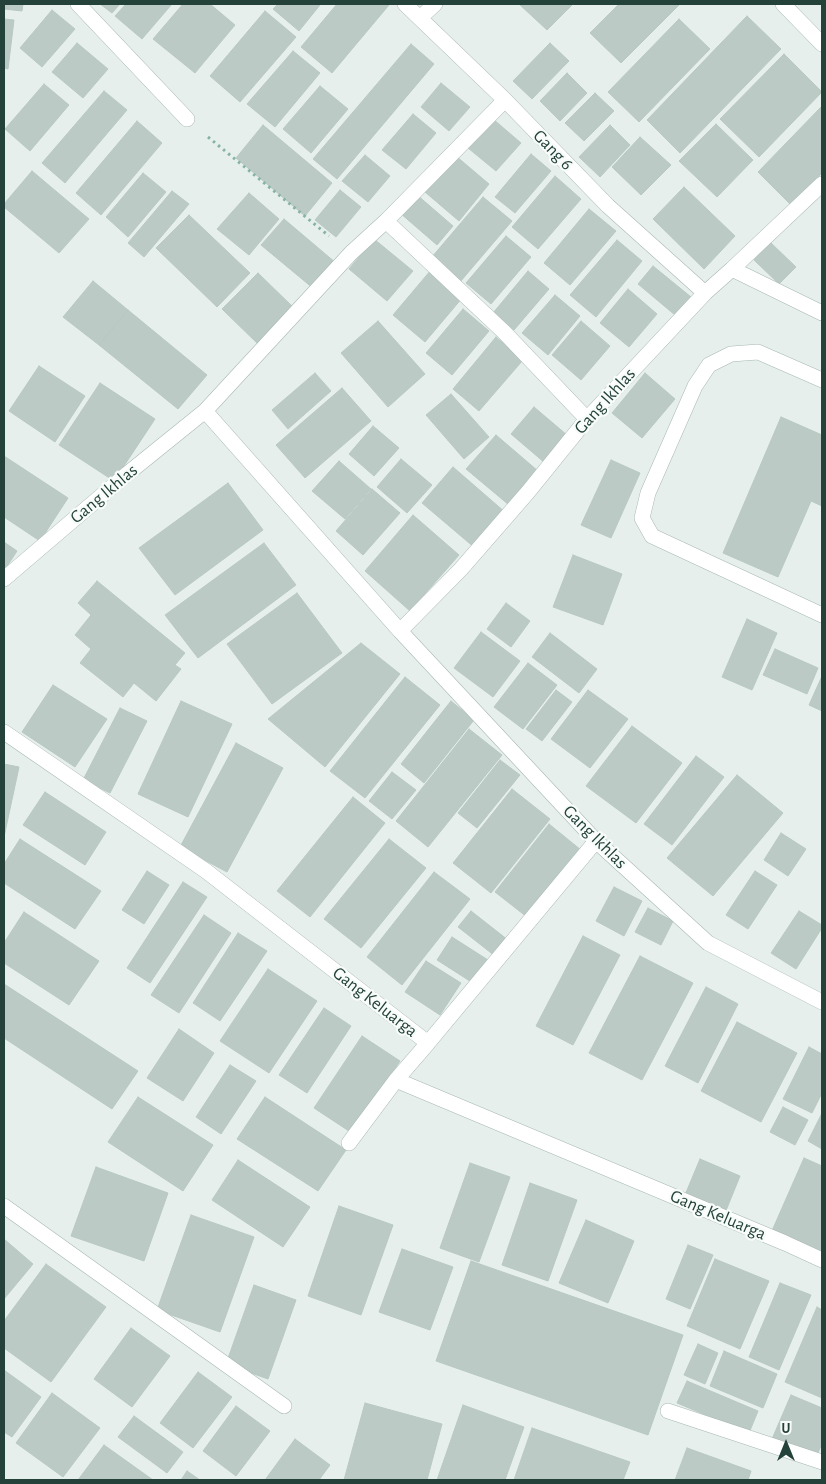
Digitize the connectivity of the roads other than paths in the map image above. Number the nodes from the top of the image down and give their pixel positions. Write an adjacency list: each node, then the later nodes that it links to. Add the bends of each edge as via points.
1 (78, 4): 8 (street)
2 (405, 4): 5 (street, Gang 6)
3 (436, 4): 5 (street)
4 (783, 4): 6 (street)
5 (420, 18): 7 (street, Gang 6)
6 (822, 44)
7 (505, 100): 10 (street, Gang Ikhlas); 12 (street, Gang 6, via 608,206)
8 (187, 119)
9 (822, 184): 11 (street, Gang Ikhlas)
10 (386, 221): 15 (street, Gang Ikhlas, via 350,253); 16 (street, via 504,332)
11 (732, 269): 12 (street, Gang Ikhlas); 13 (street)
12 (705, 293): 16 (street, Gang Ikhlas)
13 (822, 313)
14 (822, 380): 18 (street, via 758,352 731,354 709,365 695,386 648,493 642,518 652,536)
15 (205, 411): 17 (street, Gang Ikhlas); 19 (street, Gang Ikhlas)
16 (587, 419): 19 (street, Gang Ikhlas, via 461,569)
17 (4, 579)
18 (822, 615)
19 (400, 631): 21 (street, Gang Ikhlas)
20 (4, 732): 23 (street, Gang Keluarga, via 206,871)
21 (596, 841): 22 (street, Gang Ikhlas, via 708,943); 23 (street)
22 (822, 1002)
23 (428, 1043): 24 (street, Gang Keluarga)
24 (396, 1080): 25 (street); 27 (street, Gang Keluarga)
25 (349, 1143)
26 (4, 1206): 28 (street)
27 (822, 1260)
28 (284, 1406)
29 (668, 1411): 30 (street)
30 (822, 1462)

